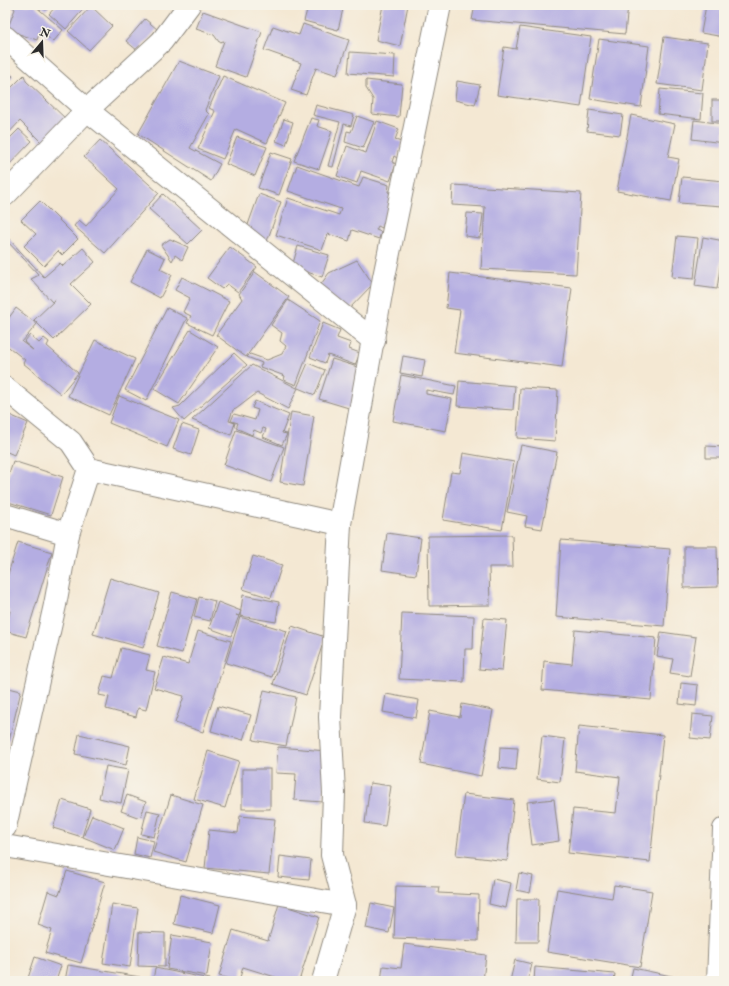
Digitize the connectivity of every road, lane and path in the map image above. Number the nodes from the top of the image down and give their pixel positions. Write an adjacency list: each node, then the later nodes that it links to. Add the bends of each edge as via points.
1 (189, 5): 4 (street, via 162,41)
2 (440, 5): 6 (street, via 384,277)
3 (5, 37): 4 (street)
4 (87, 110): 5 (street); 6 (street)
5 (5, 195)
6 (374, 342): 10 (street)
7 (5, 388): 8 (street, via 71,442)
8 (89, 469): 10 (street); 11 (street)
9 (5, 515): 11 (street)
10 (340, 524): 15 (street, via 330,717 334,793 332,855)
11 (68, 534): 12 (street, via 55,605)
12 (5, 827)
13 (724, 829): 17 (street)
14 (5, 846): 15 (street)
15 (346, 905): 16 (street)
16 (323, 981)
17 (718, 981)

